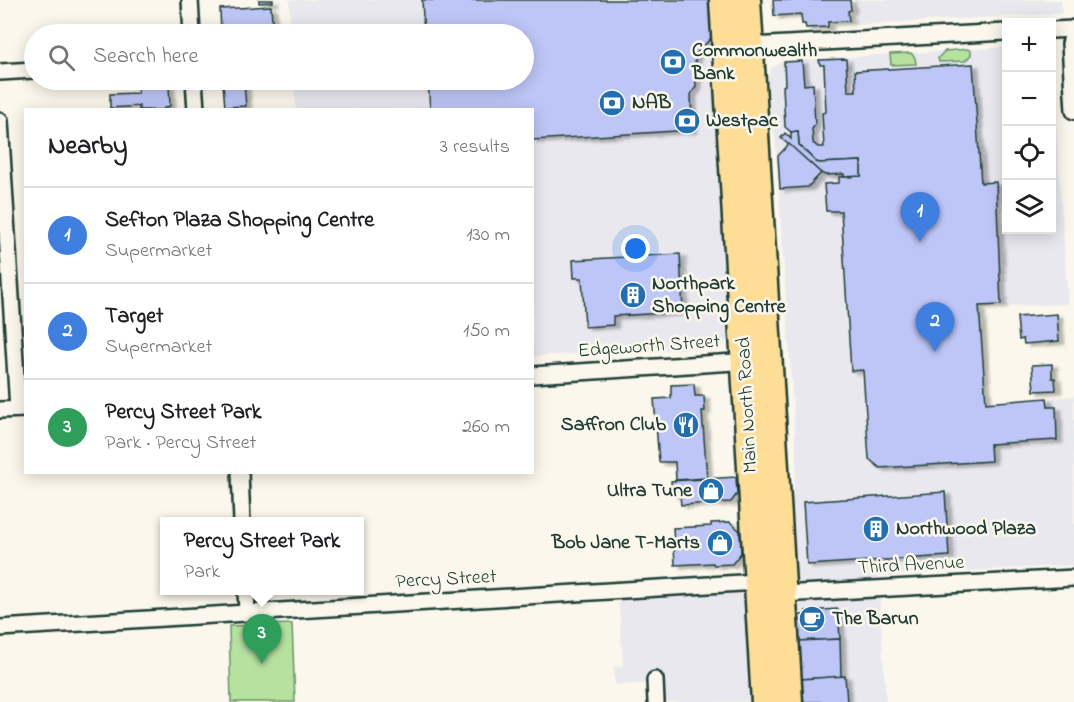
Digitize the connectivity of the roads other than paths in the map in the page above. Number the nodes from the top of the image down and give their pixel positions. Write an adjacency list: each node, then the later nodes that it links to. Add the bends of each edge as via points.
1 (190, 0): 4 (street)
2 (724, 0): 15 (highway, Main North Road)
3 (746, 0): 8 (highway, Main North Road)
4 (191, 24)
5 (1074, 29): 6 (street); 13 (street, via 1070,44)
6 (1056, 30)
7 (1002, 32): 8 (street)
8 (749, 46): 15 (highway, Main North Road)
9 (24, 71): 10 (street)
10 (0, 72)
11 (195, 90): 12 (street)
12 (196, 108)
13 (1074, 111)
14 (0, 121): 17 (street)
15 (757, 361): 16 (street, Edgeworth Street); 22 (highway, Main North Road); 22 (highway, Main North Road, via 780,563)
16 (534, 375)
17 (22, 409): 18 (street)
18 (0, 410)
19 (240, 474): 20 (street)
20 (242, 517)
21 (1074, 578): 22 (street, Third Avenue)
22 (770, 588): 24 (street, Percy Street); 28 (highway, Main North Road, via 761,618); 29 (highway, Main North Road)
23 (246, 595): 24 (street)
24 (247, 613): 25 (street, Percy Street)
25 (0, 628)
26 (655, 680): 27 (street)
27 (656, 702)
28 (766, 702)
29 (788, 702)

